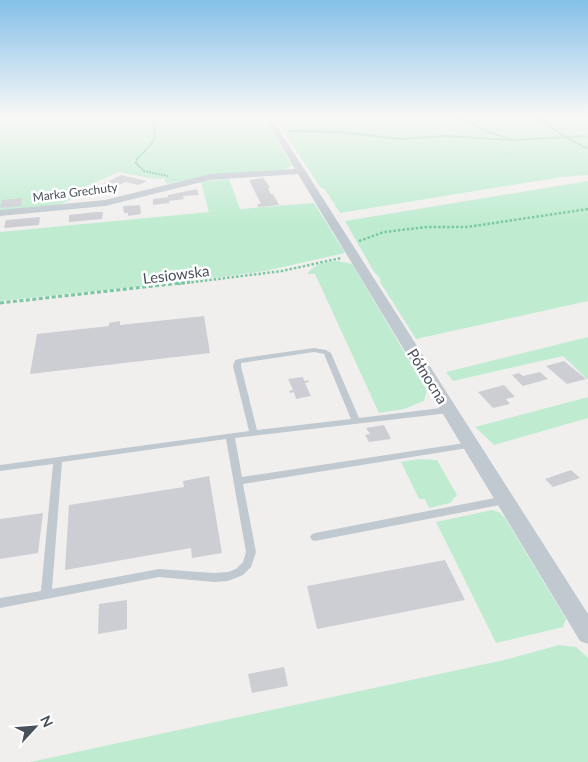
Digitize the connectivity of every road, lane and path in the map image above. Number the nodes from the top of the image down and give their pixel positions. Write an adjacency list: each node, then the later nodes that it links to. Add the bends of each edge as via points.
1 (143, 153): 4 (path, via 137,159 138,166 144,170)
2 (289, 153): 3 (street, Północna)
3 (300, 171): 4 (street, Marka Grechuty); 7 (street, Północna)
4 (190, 181): 6 (street, Marka Grechuty, via 105,203)
5 (588, 208): 7 (path, Lesiowska, via 502,223 384,232)
6 (0, 213)
7 (350, 251): 8 (path, Lesiowska, via 248,276); 9 (street, Północna)
8 (0, 304)
9 (449, 410): 10 (lane); 13 (street, Północna)
10 (356, 421): 11 (lane); 11 (lane, via 327,354 314,350 238,362)
11 (254, 433): 12 (lane)
12 (230, 436): 14 (lane); 16 (lane)
13 (471, 445): 16 (lane); 17 (street, Północna)
14 (58, 460): 15 (lane); 19 (lane)
15 (0, 468)
16 (238, 481): 19 (lane, via 251,552 246,569 225,577 208,578 159,573)
17 (505, 500): 18 (lane); 21 (street, Północna)
18 (315, 537)
19 (46, 595): 20 (lane)
20 (0, 603)
21 (588, 634)

